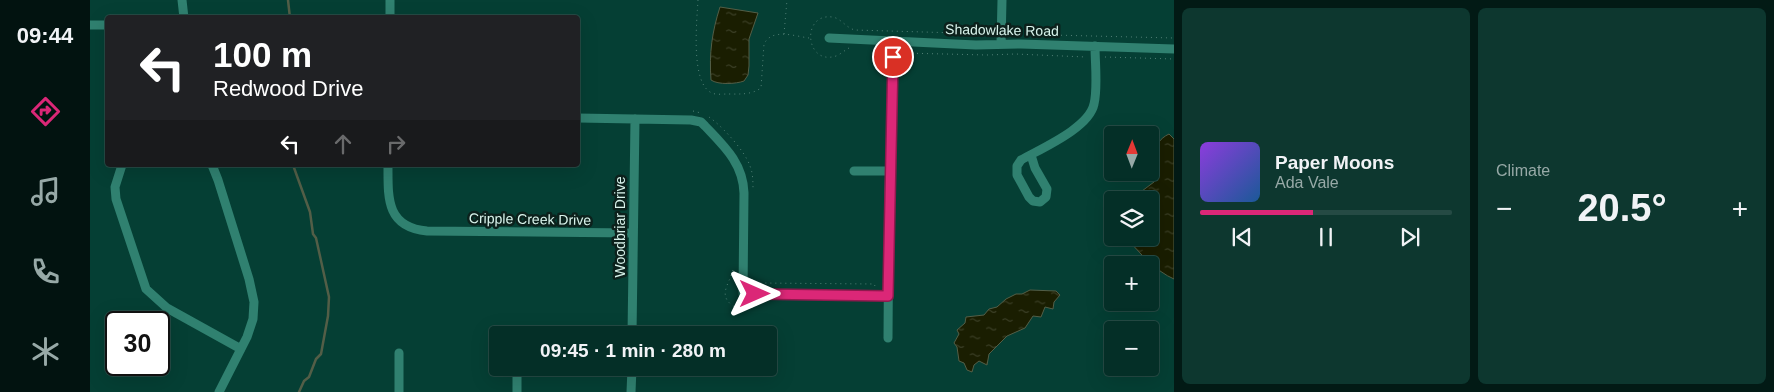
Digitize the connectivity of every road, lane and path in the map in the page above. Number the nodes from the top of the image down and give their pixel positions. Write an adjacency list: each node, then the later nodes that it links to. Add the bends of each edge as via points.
1 (182, 0): 6 (street)
2 (390, 0): 7 (street)
3 (698, 0): 10 (path, via 697,60 701,81 712,94 753,93 761,88 764,44 771,36)
4 (787, 0): 10 (path)
5 (1002, 0): 14 (street)
6 (184, 15)
7 (390, 15)
8 (90, 24): 9 (street)
9 (105, 25)
10 (784, 35): 11 (path)
11 (810, 38)
12 (829, 38): 13 (street, Shadowlake Road)
13 (894, 41): 14 (street, Shadowlake Road); 25 (street)
14 (1001, 44): 15 (street, Shadowlake Road)
15 (1095, 46): 16 (street, Shadowlake Road); 20 (street, via 1095,103 1090,115 1079,126)
16 (1174, 49)
17 (690, 110): 26 (path, via 714,120 744,154 750,165)
18 (580, 118): 19 (street)
19 (635, 119): 27 (street, Woodbriar Drive); 31 (street, via 701,122 734,158 743,182 743,294)
20 (1031, 155): 20 (street, via 1019,163 1016,171 1033,201 1040,202 1048,194)
21 (121, 167): 35 (street, via 115,187 116,199 146,290 167,308)
22 (213, 167): 35 (street, via 252,291 253,318)
23 (388, 167): 27 (street, Cripple Creek Drive, via 388,200 394,214 408,226 427,231)
24 (854, 171): 25 (street)
25 (890, 171): 31 (street)
26 (753, 196)
27 (633, 234): 33 (street, Woodbriar Drive)
28 (734, 268): 32 (path, via 725,292 731,306 745,309)
29 (752, 273): 30 (path, via 756,283)
30 (874, 284)
31 (888, 296): 34 (street)
32 (763, 301)
33 (632, 326)
34 (888, 338)
35 (241, 349): 39 (street)
36 (399, 354): 40 (street)
37 (517, 376): 41 (street)
38 (632, 376): 42 (street)
39 (219, 392)
40 (400, 392)
41 (517, 392)
42 (631, 392)

